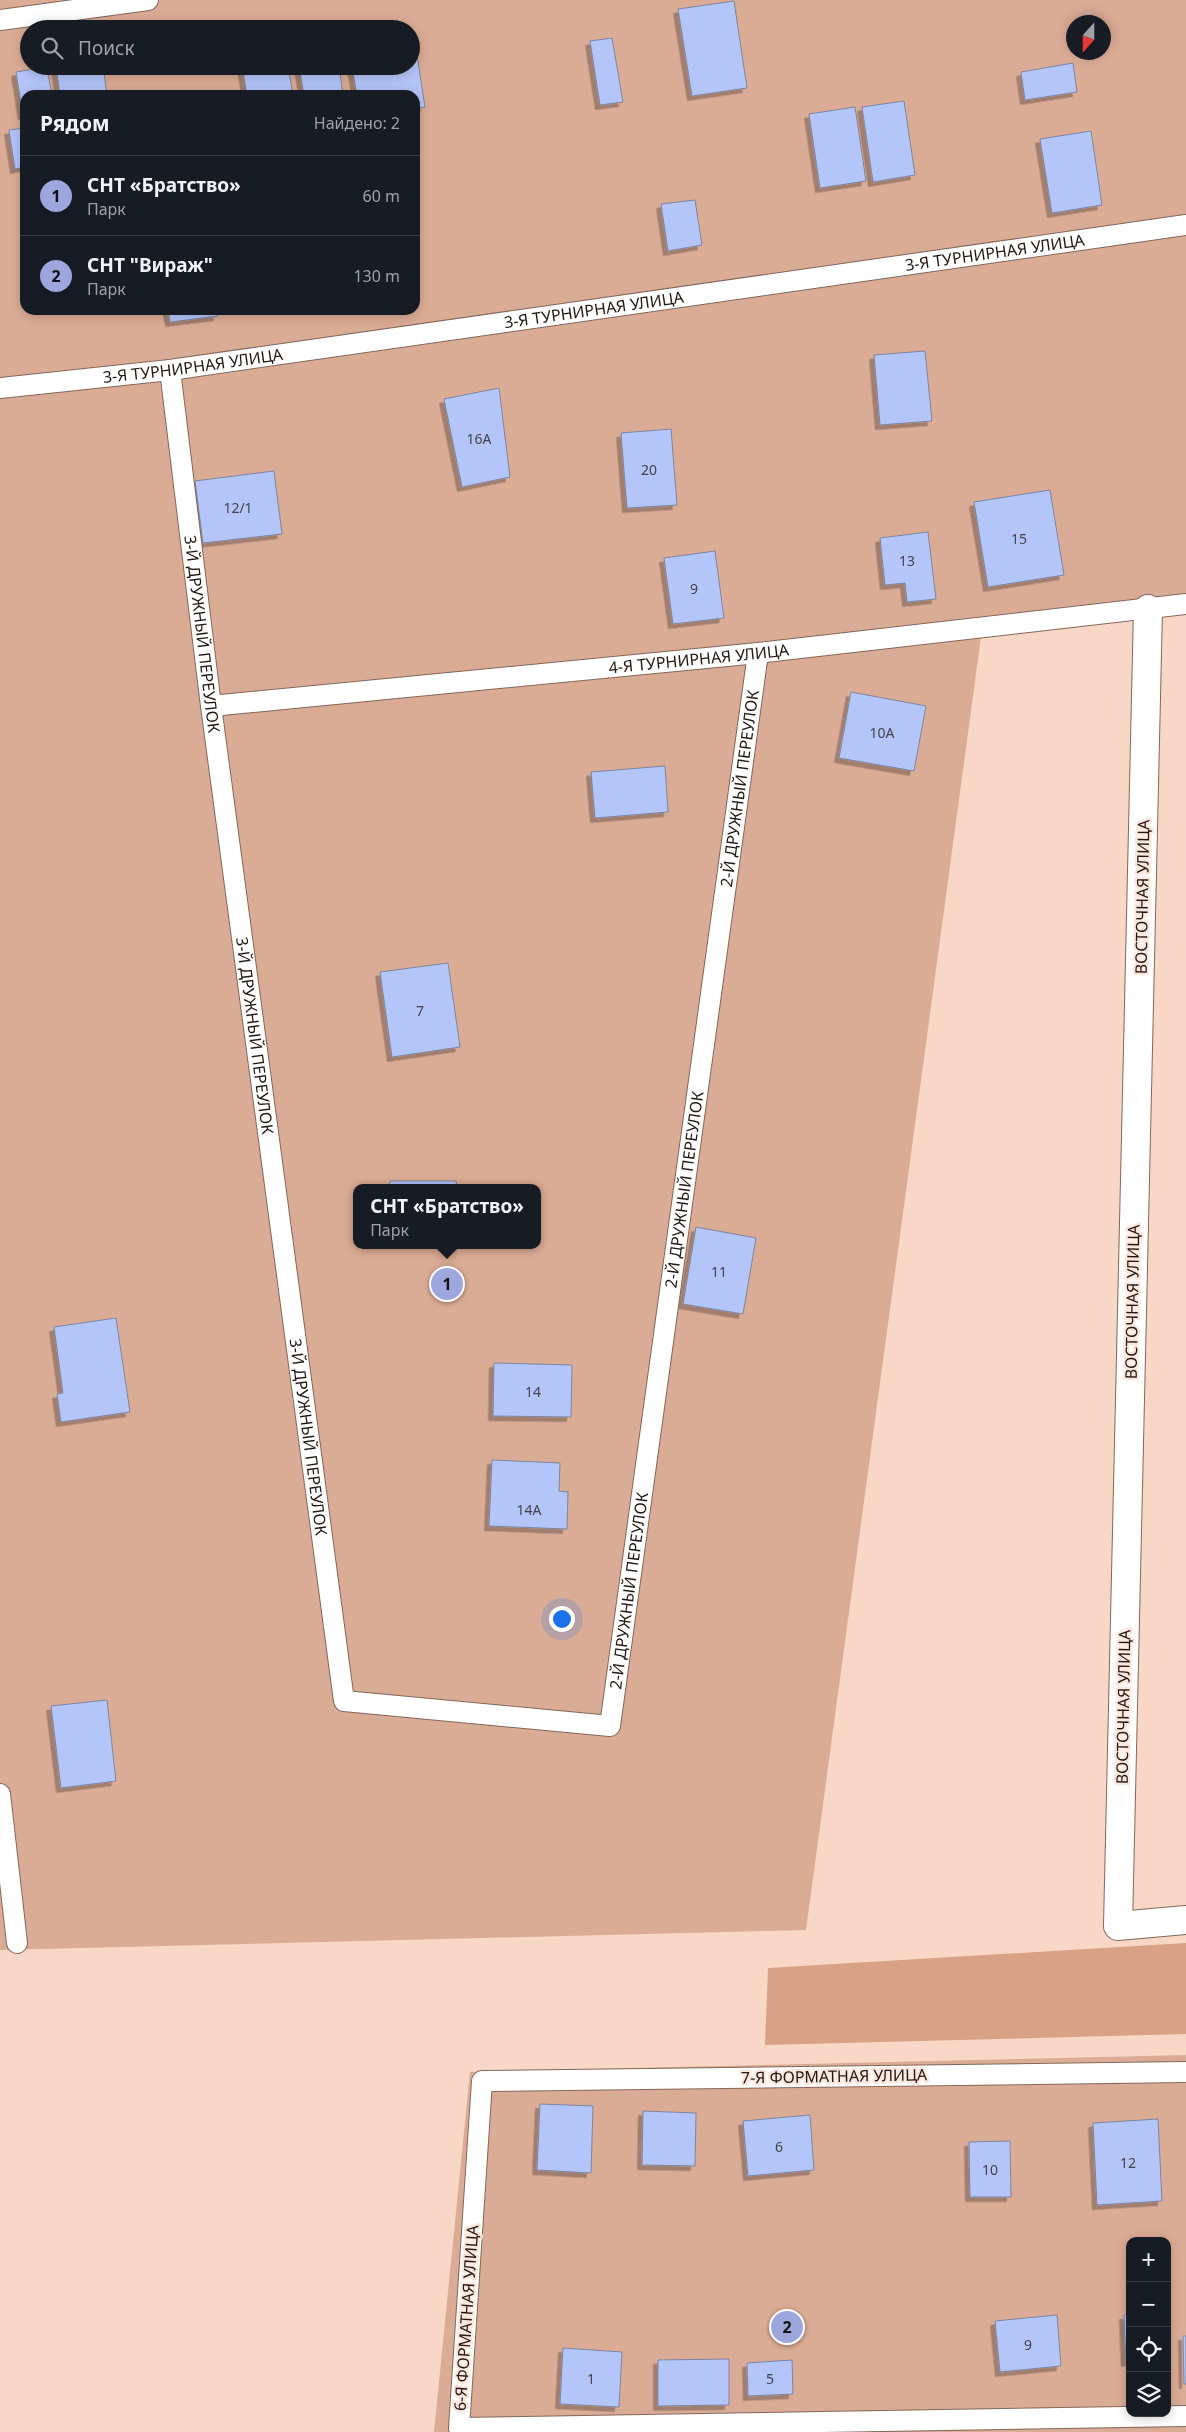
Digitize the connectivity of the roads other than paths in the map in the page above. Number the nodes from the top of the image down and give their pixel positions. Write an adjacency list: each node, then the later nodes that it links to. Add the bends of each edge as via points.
1 (148, 0): 2 (lane)
2 (0, 20)
3 (1186, 225): 4 (lane, 3-Я ТУРНИРНАЯ УЛИЦА)
4 (170, 370): 5 (lane, 3-Я ТУРНИРНАЯ УЛИЦА); 9 (lane, 3-Й ДРУЖНЫЙ ПЕРЕУЛОК)
5 (0, 388)
6 (1186, 604): 7 (lane, 4-Я ТУРНИРНАЯ УЛИЦА)
7 (1148, 609): 8 (lane, 4-Я ТУРНИРНАЯ УЛИЦА); 12 (street, ВОСТОЧНАЯ УЛИЦА, via 1118,1926)
8 (758, 653): 9 (lane, 4-Я ТУРНИРНАЯ УЛИЦА); 10 (lane, 2-Й ДРУЖНЫЙ ПЕРЕУЛОК, via 610,1726)
9 (211, 706): 10 (lane, 3-Й ДРУЖНЫЙ ПЕРЕУЛОК)
10 (344, 1701)
11 (0, 1794): 13 (lane)
12 (1186, 1920)
13 (17, 1943)
14 (1186, 2072): 15 (lane, 7-Я ФОРМАТНАЯ УЛИЦА)
15 (482, 2081): 17 (lane, 6-Я ФОРМАТНАЯ УЛИЦА, via 458,2428)
16 (1186, 2416): 17 (lane, 6-Я ФОРМАТНАЯ УЛИЦА)
17 (966, 2425)

